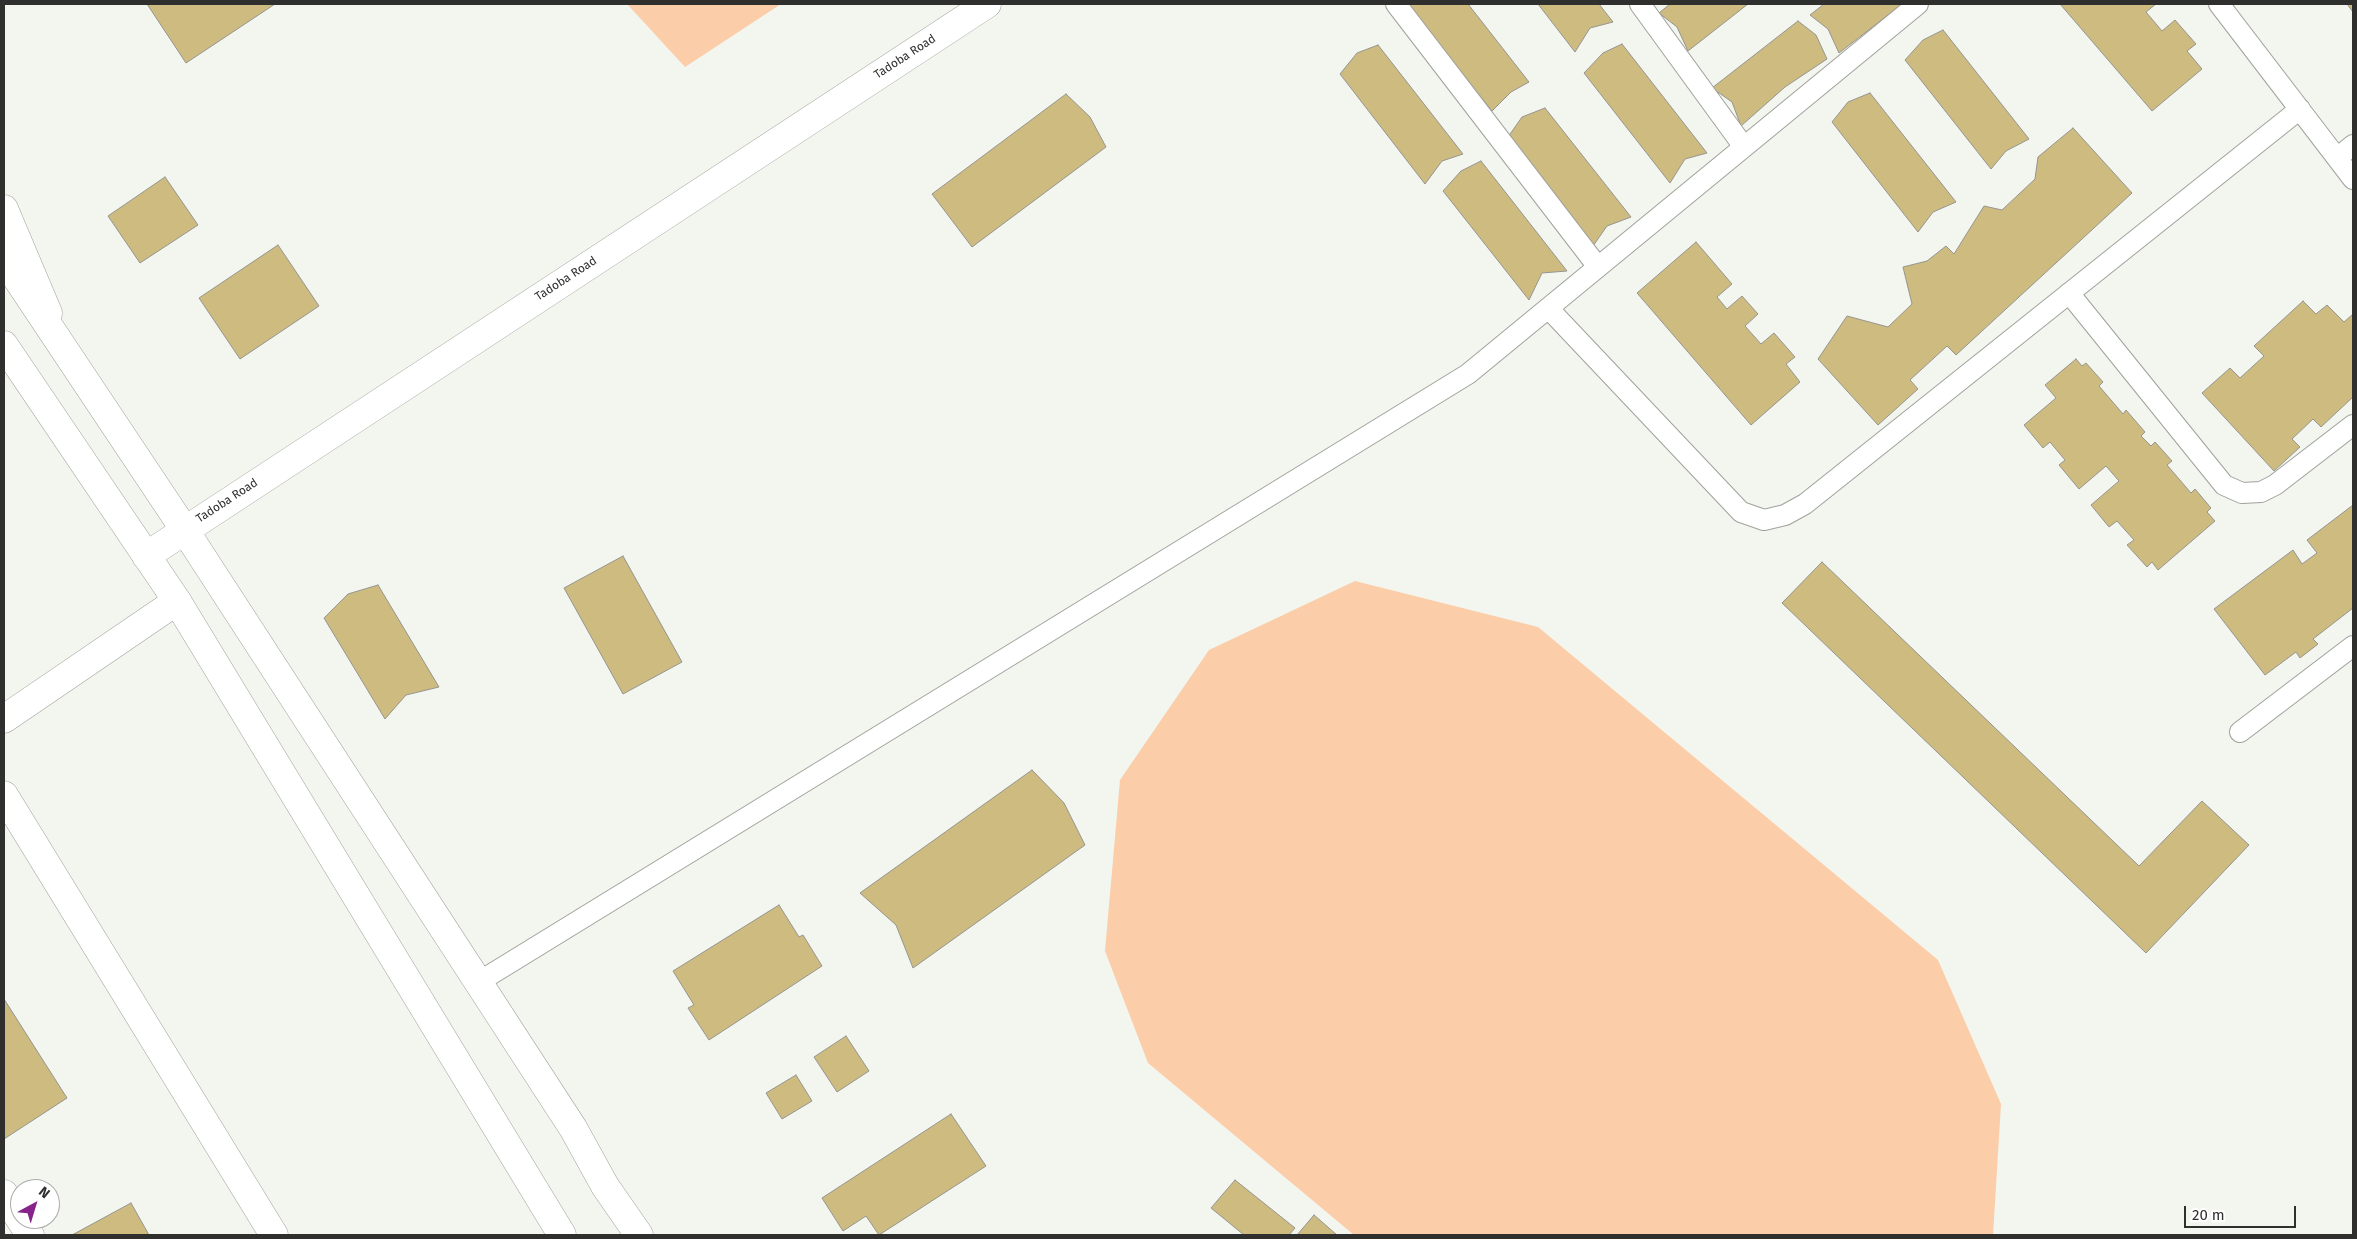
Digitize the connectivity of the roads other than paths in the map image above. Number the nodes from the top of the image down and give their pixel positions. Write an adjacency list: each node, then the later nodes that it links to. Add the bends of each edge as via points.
1 (987, 4): 19 (main road, Tadoba Road)
2 (1396, 4): 13 (lane)
3 (1640, 4): 8 (lane)
4 (1918, 4): 8 (lane)
5 (2219, 4): 6 (lane)
6 (2300, 109): 9 (lane); 14 (lane)
7 (2353, 145): 9 (lane)
8 (1744, 147): 13 (lane)
9 (2337, 158): 10 (lane)
10 (2353, 179)
11 (4, 209): 17 (main road)
12 (4, 259): 17 (main road)
13 (1598, 267): 15 (lane)
14 (2069, 293): 15 (lane, via 1805,504 1785,516 1764,520 1741,512); 18 (lane, via 2224,485 2242,493 2261,492 2275,485)
15 (1548, 308): 26 (lane, via 1468,374)
16 (4, 345): 20 (main road)
17 (63, 349): 19 (main road)
18 (2353, 425)
19 (184, 529): 20 (main road, Tadoba Road); 26 (main road)
20 (146, 556): 21 (main road)
21 (177, 601): 23 (main road); 30 (main road)
22 (2353, 646): 24 (lane)
23 (4, 719)
24 (2240, 732)
25 (4, 796): 29 (main road)
26 (476, 983): 31 (main road, via 573,1128)
27 (4, 1194): 28 (main road)
28 (30, 1235)
29 (274, 1235)
30 (562, 1235)
31 (639, 1235)

